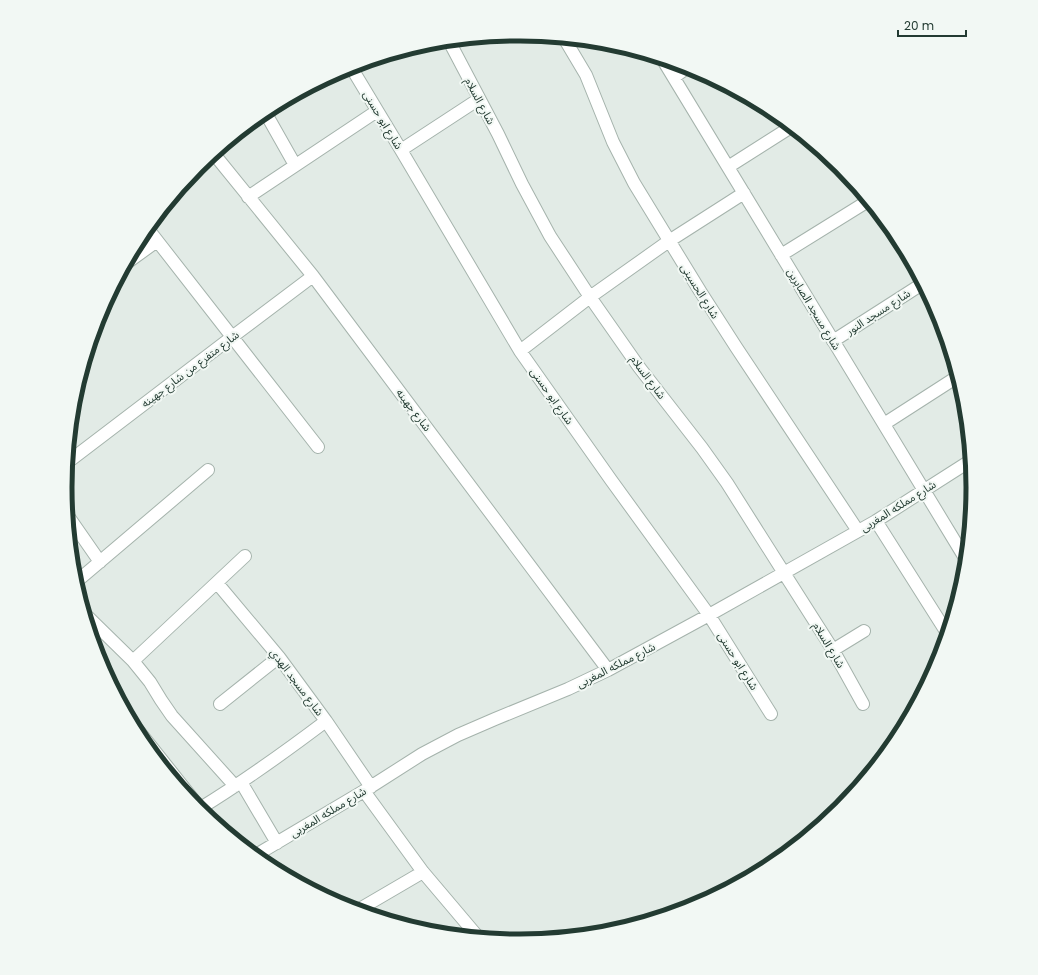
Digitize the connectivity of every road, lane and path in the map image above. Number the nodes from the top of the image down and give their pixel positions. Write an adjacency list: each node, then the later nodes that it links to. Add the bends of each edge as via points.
1 (568, 44): 20 (street, شارع الحسينى, via 586,75 613,142 634,183)
2 (452, 47): 7 (street, شارع السلام)
3 (667, 67): 6 (street, شارع مسجد الصابرين)
4 (681, 72): 6 (street)
5 (354, 73): 8 (street, شارع ابو حسنى)
6 (674, 77): 14 (street, شارع مسجد الصابرين)
7 (479, 98): 11 (street); 25 (street, شارع السلام, via 550,236)
8 (377, 111): 11 (street, شارع ابو حسنى); 13 (street)
9 (269, 117): 13 (street)
10 (787, 130): 14 (street)
11 (401, 150): 28 (street, شارع ابو حسنى)
12 (218, 159): 16 (street, شارع جهينه)
13 (295, 165): 16 (street)
14 (728, 167): 15 (street, شارع مسجد الصابرين)
15 (744, 193): 20 (street); 22 (street, شارع مسجد الصابرين)
16 (248, 197): 23 (street, شارع جهينه)
17 (863, 204): 22 (street)
18 (152, 234): 19 (street)
19 (157, 241): 21 (street); 26 (street)
20 (669, 241): 25 (street); 38 (street, شارع الحسينى)
21 (138, 255)
22 (781, 255): 27 (street, شارع مسجد الصابرين)
23 (313, 276): 26 (street, شارع متفرع من شارع جهينه); 52 (street, شارع جهينه)
24 (917, 287): 27 (street, شارع مسجد النور)
25 (590, 297): 28 (street); 42 (street, شارع السلام, via 639,367 728,483)
26 (232, 337): 31 (street); 32 (street, شارع متفرع من شارع جهينه)
27 (834, 341): 30 (street, شارع مسجد الصابرين)
28 (520, 351): 45 (street, شارع ابو حسنى)
29 (952, 380): 30 (street)
30 (884, 424): 35 (street, شارع مسجد الصابرين)
31 (318, 447)
32 (73, 458)
33 (965, 464): 35 (street, شارع مملكه المغربى)
34 (208, 470): 41 (street)
35 (924, 490): 36 (street, شارع مملكه المغربى); 39 (street, شارع مسجد الصابرين)
36 (876, 521): 38 (street, شارع مملكه المغربى); 47 (street)
37 (74, 524): 41 (street)
38 (858, 531): 42 (street, شارع مملكه المغربى)
39 (961, 550)
40 (245, 556): 44 (street)
41 (100, 562): 43 (street)
42 (784, 573): 45 (street, شارع مملكه المغربى); 49 (street, شارع السلام)
43 (82, 577)
44 (217, 583): 50 (street, شارع مسجد الهدي); 51 (street)
45 (709, 615): 52 (street, شارع مملكه المغربى); 55 (street, شارع ابو حسنى)
46 (94, 623): 51 (street)
47 (943, 626)
48 (864, 631): 49 (street)
49 (834, 650): 54 (street, شارع السلام)
50 (279, 657): 53 (street); 56 (street, شارع مسجد الهدي)
51 (133, 660): 57 (street, via 172,716)
52 (608, 670): 58 (street, شارع مملكه المغربى, via 458,735 422,754)
53 (220, 704)
54 (862, 704)
55 (771, 714)
56 (326, 721): 57 (street); 58 (street, شارع مسجد الهدي)
57 (238, 784): 59 (street); 60 (street)
58 (368, 789): 60 (street, شارع مملكه المغربى); 62 (street, شارع مسجد الهدي)
59 (205, 805)
60 (277, 843): 61 (street, شارع مملكه المغربى)
61 (261, 852)
62 (423, 872): 63 (street); 64 (street, شارع مسجد الهدي)
63 (365, 906)
64 (473, 931)

